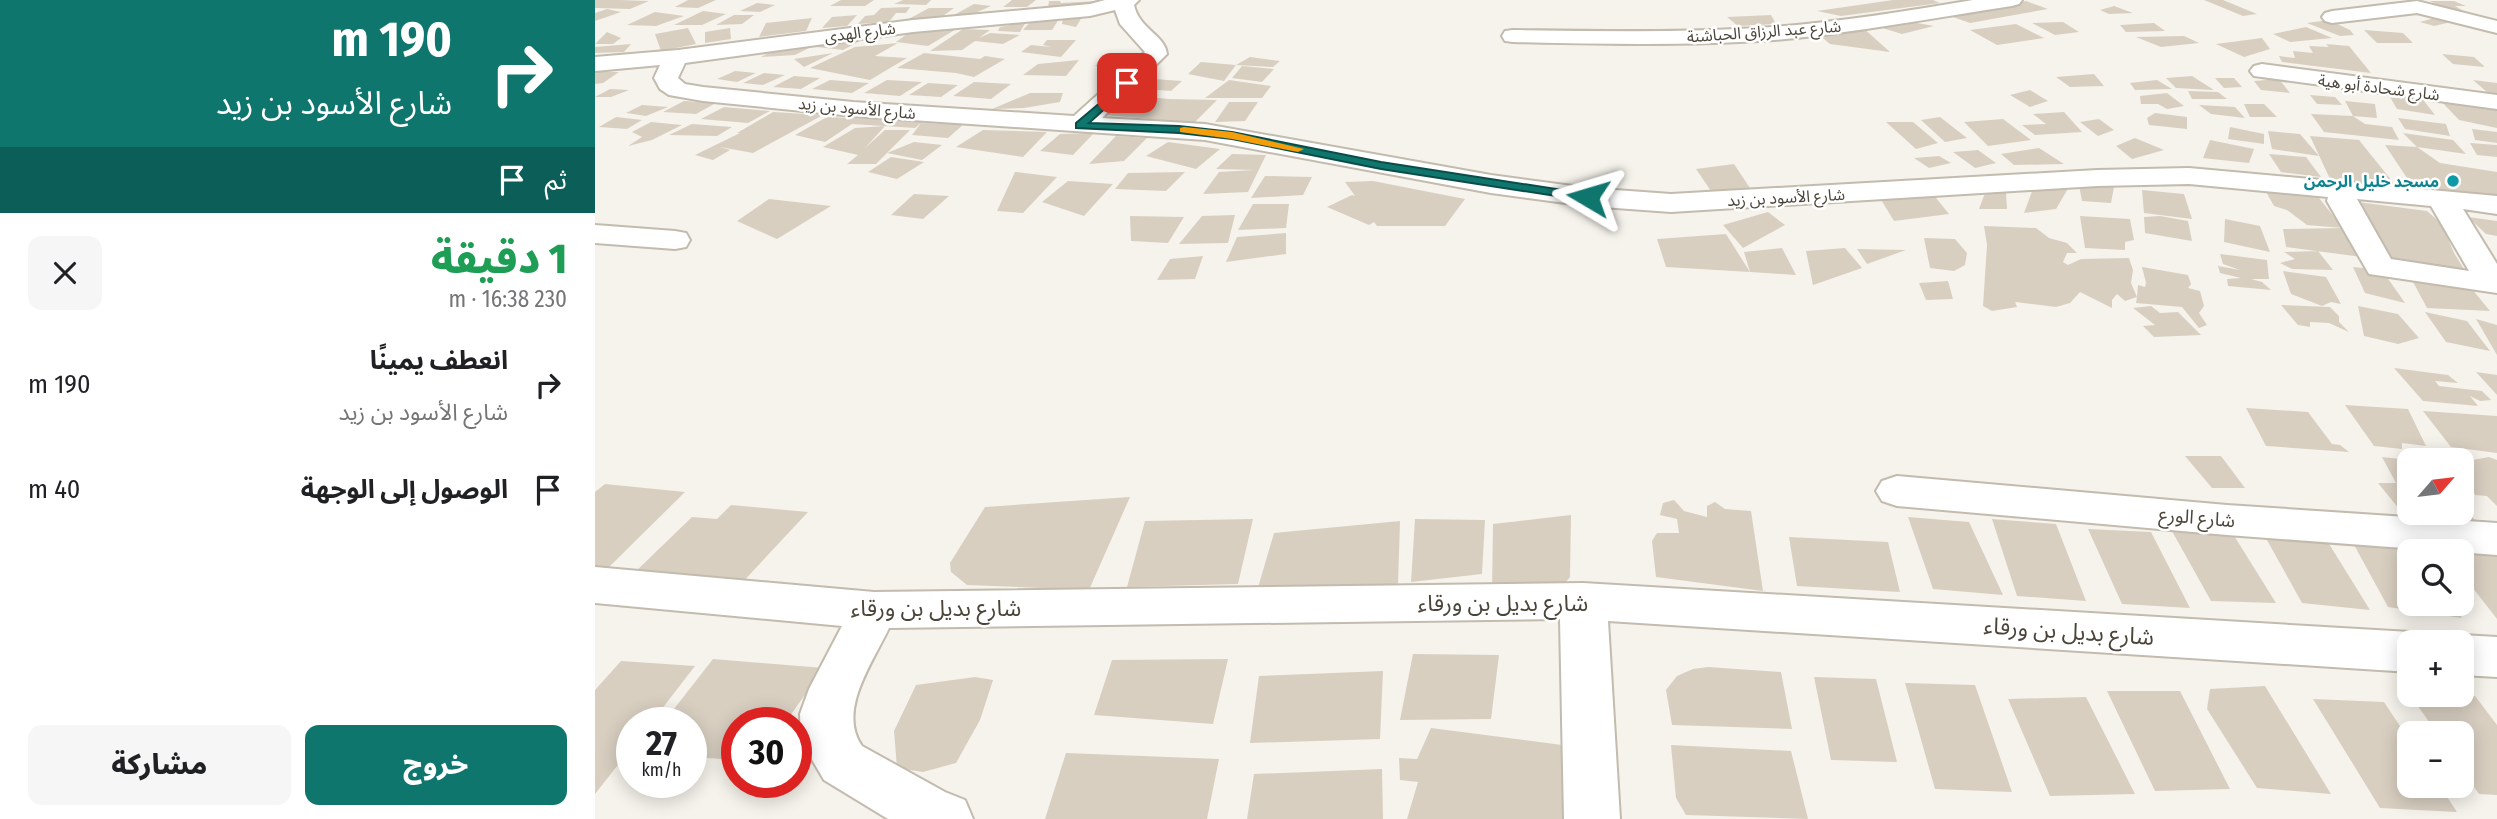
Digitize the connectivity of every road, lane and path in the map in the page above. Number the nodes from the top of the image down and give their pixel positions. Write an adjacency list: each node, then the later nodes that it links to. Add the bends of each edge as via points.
1 (2012, 0): 5 (street, شارع عبد الرزاق الحباشنة, via 1772,33)
2 (1127, 2): 6 (street, شارع الهدى); 10 (street, via 1127,20 1156,54)
3 (2332, 17): 4 (street, via 2423,8)
4 (2497, 27)
5 (1513, 36)
6 (678, 57): 7 (street, شارع الهدى); 10 (street, شارع الأسود بن زيد, via 666,78 678,90 853,109)
7 (595, 64)
8 (2262, 71): 9 (street, شارع شحادة أبو هية)
9 (2497, 102)
10 (1079, 125): 11 (street, شارع الأسود بن زيد, via 1205,132 1491,184 1630,201 1763,199 2255,170)
11 (2343, 190): 12 (street, شارع الأسود بن زيد); 12 (street, via 2342,201 2379,267 2493,284)
12 (2441, 198): 13 (street, شارع الأسود بن زيد)
13 (2497, 205)
14 (595, 234): 15 (street)
15 (675, 240)
16 (1897, 491): 17 (street, شارع الورع)
17 (2497, 539)
18 (595, 585): 20 (street, شارع بديل بن ورقاء)
19 (1583, 601): 20 (street, شارع بديل بن ورقاء); 21 (street, شارع بديل بن ورقاء); 25 (street)
20 (874, 610): 24 (street, via 826,714 828,741 843,763)
21 (2397, 651)
22 (2474, 656): 23 (street)
23 (2497, 657)
24 (945, 819)
25 (1592, 819)

